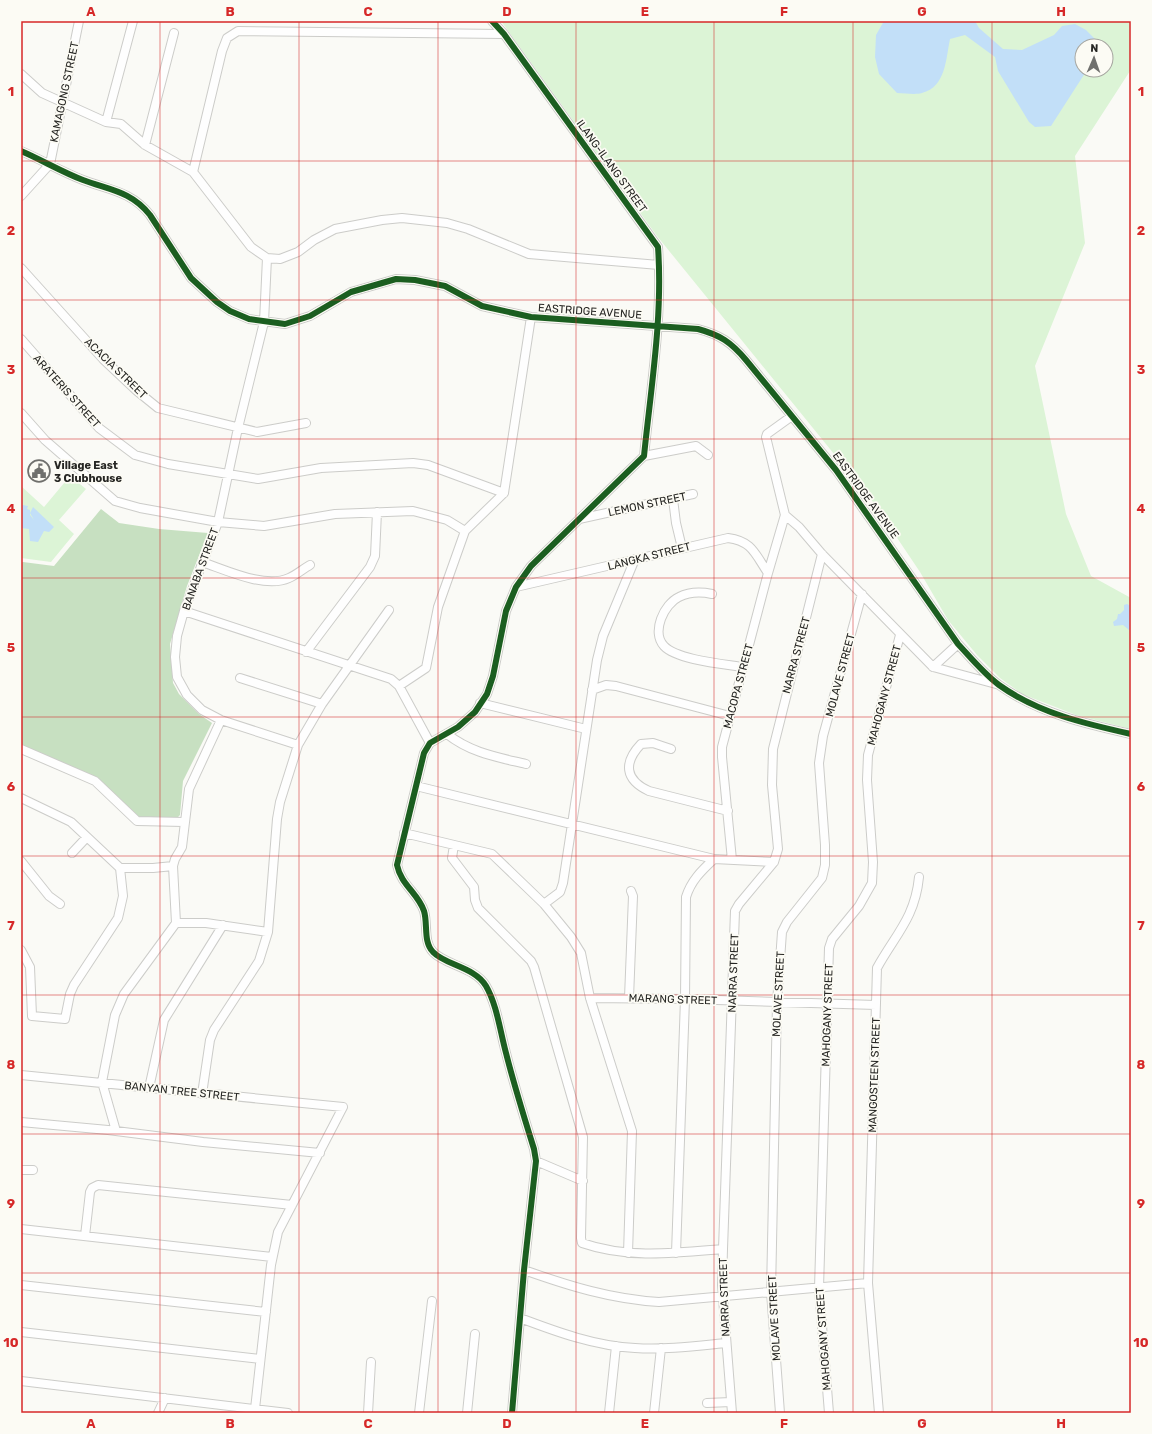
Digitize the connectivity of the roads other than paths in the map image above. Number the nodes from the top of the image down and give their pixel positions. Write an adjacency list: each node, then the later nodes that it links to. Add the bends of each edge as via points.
1 (79, 21): 7 (street, KAMAGONG STREET)
2 (132, 21): 8 (street)
3 (492, 21): 5 (street, ILANG-ILANG STREET)
4 (174, 33): 9 (street)
5 (504, 34): 12 (street, via 238,31 227,38 222,51); 15 (street, ILANG-ILANG STREET, via 658,247)
6 (21, 74): 7 (street, via 42,92)
7 (62, 101): 8 (street); 11 (street, KAMAGONG STREET)
8 (106, 122): 9 (street, via 121,124)
9 (145, 145): 12 (street)
10 (21, 151): 11 (street, EASTRIDGE AVENUE)
11 (50, 164): 13 (street); 18 (street, EASTRIDGE AVENUE, via 82,180 128,195 144,207 191,278 204,291 230,311 245,318)
12 (193, 172): 14 (street, via 251,247)
13 (21, 196)
14 (267, 258): 15 (street, via 280,259 298,252 335,229 402,218 447,223 529,254); 18 (street, BANABA STREET)
15 (659, 265): 19 (street, ILANG-ILANG STREET)
16 (21, 268): 24 (street, ACACIA STREET, via 104,359 136,391 158,408)
17 (531, 317): 18 (street, EASTRIDGE AVENUE, via 482,306 445,286 396,279 351,292 310,316 285,324); 19 (street, EASTRIDGE AVENUE); 28 (street)
18 (264, 322): 24 (street, BANABA STREET)
19 (657, 325): 22 (street, EASTRIDGE AVENUE, via 698,329 718,334 734,346); 26 (street, ILANG-ILANG STREET)
20 (21, 339): 27 (street, ARATERIS STREET, via 99,428 135,455)
21 (21, 413): 34 (street, via 45,440 115,501)
22 (792, 416): 32 (street, via 766,437); 48 (street, EASTRIDGE AVENUE, via 866,510)
23 (306, 423): 24 (street, ACACIA STREET, via 257,432)
24 (238, 428): 27 (street, BANABA STREET)
25 (708, 455): 26 (street, via 696,446)
26 (644, 456): 33 (street)
27 (228, 475): 28 (street, ARATERIS STREET, via 258,479 321,468 413,463 428,465); 34 (street, BANABA STREET)
28 (504, 493): 35 (street)
29 (693, 494): 30 (street, LEMON STREET)
30 (673, 499): 33 (street, LEMON STREET); 36 (street)
31 (377, 512): 34 (street, via 335,514 264,526); 35 (street, via 413,511 447,520); 49 (street, via 375,556 370,567)
32 (785, 515): 37 (street); 41 (street, MACOPA STREET)
33 (578, 520): 42 (street, via 531,566)
34 (218, 522): 39 (street, BANABA STREET)
35 (465, 530): 55 (street, via 438,607 426,668)
36 (682, 548): 38 (street, LANGKA STREET); 41 (street, LANGKA STREET, via 728,538 739,539 749,544)
37 (822, 554): 44 (street); 81 (street, NARRA STREET, via 772,749 772,785 778,849)
38 (636, 559): 42 (street, LANGKA STREET); 56 (street, via 603,636 596,660)
39 (202, 562): 40 (street, via 258,581 274,582 288,578); 46 (street, BANABA STREET)
40 (310, 565)
41 (768, 573): 51 (street, MACOPA STREET)
42 (516, 587): 57 (street, via 502,626 493,676 487,694)
43 (712, 594): 51 (street, via 702,592 679,597 667,606 660,621 658,635 664,646 682,657)
44 (862, 594): 47 (street); 96 (street, MOLAVE STREET, via 823,736 819,763 825,845 824,871 819,882 786,922 782,932)
45 (389, 610): 50 (street)
46 (184, 611): 49 (street); 60 (street, BANABA STREET, via 177,636 177,677 187,695 202,710)
47 (900, 635): 52 (street); 97 (street, MAHOGANY STREET, via 868,755 872,883 859,906 832,939 829,948)
48 (958, 644): 52 (street); 54 (street, EASTRIDGE AVENUE)
49 (306, 652): 50 (street)
50 (351, 665): 55 (street, via 390,679); 58 (street)
51 (743, 667): 59 (street, MACOPA STREET)
52 (933, 667): 54 (street)
53 (240, 678): 58 (street)
54 (999, 684): 63 (street, EASTRIDGE AVENUE, via 1022,700 1049,711 1082,723)
55 (399, 686): 64 (street)
56 (592, 690): 59 (street, via 606,685 616,686); 61 (street)
57 (480, 703): 61 (street); 62 (street, via 475,712)
58 (322, 704): 65 (street)
59 (730, 716): 71 (street, MACOPA STREET, via 722,757)
60 (221, 720): 65 (street, BANABA STREET); 72 (street, via 189,789)
61 (586, 729): 73 (street)
62 (447, 734): 64 (street); 68 (street, via 479,753)
63 (1131, 734)
64 (430, 743): 69 (street, via 424,753)
65 (298, 744): 90 (street, via 280,802)
66 (21, 749): 72 (street, via 95,781 136,821)
67 (671, 749): 71 (street, via 653,743 641,744 632,754 629,765 631,779 649,791)
68 (526, 764)
69 (416, 786): 73 (street); 74 (street)
70 (21, 798): 75 (street, via 71,822)
71 (728, 811): 79 (street, MACOPA STREET)
72 (184, 822): 82 (street, via 182,847 174,859)
73 (572, 824): 78 (street); 87 (street, via 560,892)
74 (404, 833): 76 (street); 106 (street, via 397,865 399,876 424,912 428,943 432,952 439,958 464,967 486,984)
75 (87, 837): 77 (street); 83 (street)
76 (454, 846): 87 (street, via 492,854); 109 (street, via 452,858 474,887 478,908 534,967 583,1137)
77 (72, 853)
78 (714, 859): 79 (street); 94 (street, via 689,886 686,897)
79 (732, 860): 81 (street)
80 (21, 861): 86 (street, via 48,896)
81 (774, 862): 95 (street, NARRA STREET, via 735,911)
82 (173, 866): 83 (street); 88 (street)
83 (120, 868): 91 (street, via 123,896 118,918 74,985 65,1019 32,1016 30,967)
84 (919, 877): 98 (street, MANGOSTEEN STREET, via 912,911 877,968)
85 (631, 891): 93 (street, via 633,896)
86 (60, 904)
87 (544, 904): 92 (street, via 572,937 581,953)
88 (176, 923): 89 (street); 100 (street, via 124,994 114,1014)
89 (223, 925): 90 (street); 101 (street, via 164,1020)
90 (268, 932): 102 (street, via 259,961 214,1030 210,1040)
91 (21, 950)
92 (590, 998): 93 (street, MARANG STREET); 114 (street, via 632,1131)
93 (629, 998): 94 (street, MARANG STREET)
94 (685, 999): 95 (street, MARANG STREET); 115 (street)
95 (731, 1001): 96 (street, MARANG STREET); 113 (street, NARRA STREET)
96 (777, 1003): 97 (street, MARANG STREET); 121 (street, MOLAVE STREET)
97 (828, 1003): 98 (street, MARANG STREET); 120 (street, MAHOGANY STREET)
98 (876, 1005): 118 (street, MANGOSTEEN STREET)
99 (21, 1075): 100 (street, BANYAN TREE STREET)
100 (102, 1082): 101 (street, BANYAN TREE STREET); 104 (street)
101 (149, 1088): 102 (street, BANYAN TREE STREET)
102 (202, 1094): 105 (street, BANYAN TREE STREET, via 343,1107)
103 (21, 1122): 104 (street)
104 (116, 1131): 105 (street)
105 (320, 1153): 110 (street)
106 (536, 1161): 109 (street); 117 (street)
107 (21, 1170): 108 (street)
108 (33, 1170)
109 (583, 1181): 114 (street, via 580,1238 582,1243)
110 (292, 1204): 112 (street, via 98,1185 90,1192); 116 (street, via 278,1232)
111 (21, 1228): 112 (street)
112 (85, 1236): 116 (street)
113 (723, 1249): 115 (street); 122 (street, NARRA STREET)
114 (628, 1253): 115 (street)
115 (676, 1253)
116 (272, 1257): 124 (street)
117 (524, 1270): 122 (street, via 578,1289 632,1301 659,1302); 125 (street)
118 (868, 1283): 120 (street); 149 (street, MANGOSTEEN STREET)
119 (21, 1285): 124 (street)
120 (819, 1288): 121 (street); 148 (street, MAHOGANY STREET)
121 (771, 1292): 122 (street); 147 (street, MOLAVE STREET)
122 (723, 1297): 128 (street, NARRA STREET)
123 (432, 1301): 141 (street)
124 (266, 1312): 131 (street)
125 (520, 1318): 129 (street, via 573,1338); 143 (street)
126 (21, 1332): 131 (street)
127 (475, 1334): 142 (street)
128 (726, 1344): 130 (street); 135 (street, NARRA STREET)
129 (616, 1346): 130 (street); 144 (street)
130 (661, 1348): 145 (street)
131 (260, 1359): 137 (street)
132 (371, 1362): 140 (street)
133 (21, 1382): 134 (street)
134 (166, 1398): 137 (street); 138 (street)
135 (731, 1402): 136 (street); 146 (street, NARRA STREET)
136 (708, 1403)
137 (255, 1409): 139 (street)
138 (158, 1413)
139 (288, 1413)
140 (368, 1413)
141 (419, 1413)
142 (467, 1413)
143 (512, 1413)
144 (609, 1413)
145 (654, 1413)
146 (732, 1413)
147 (780, 1413)
148 (829, 1413)
149 (878, 1413)

